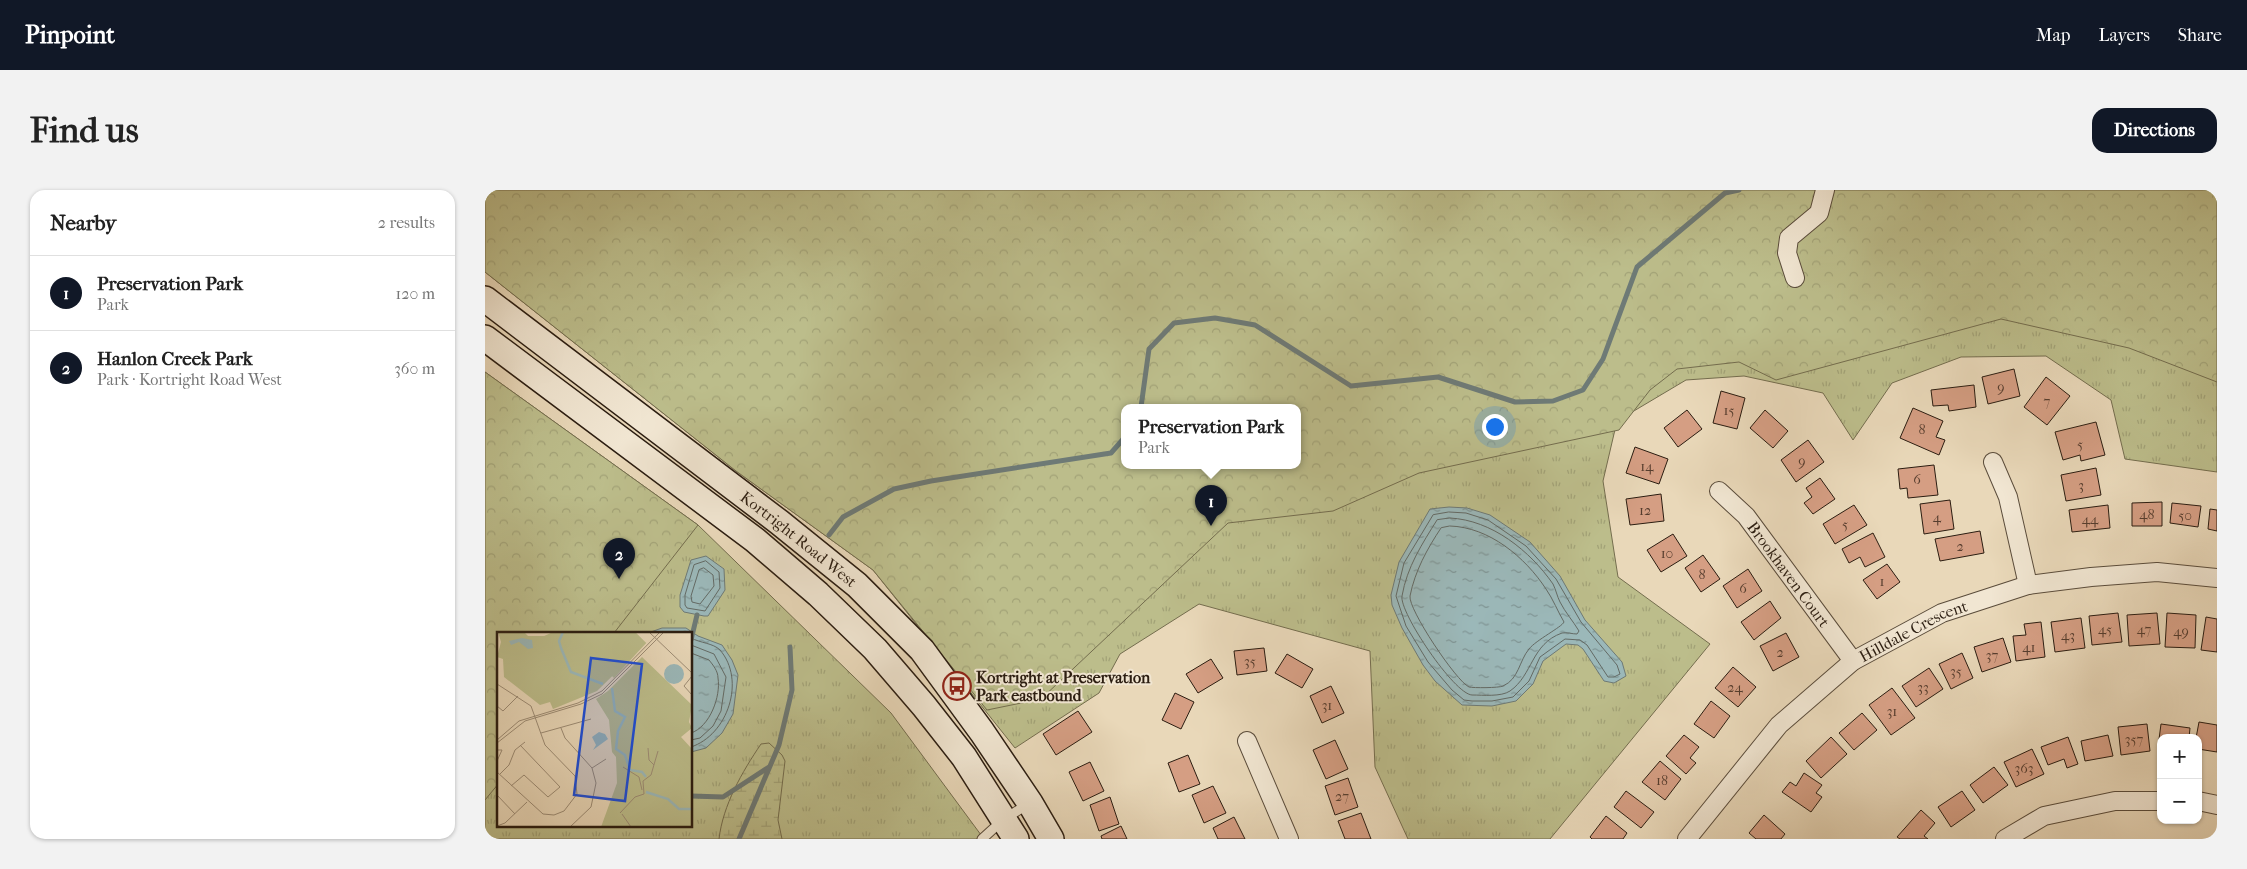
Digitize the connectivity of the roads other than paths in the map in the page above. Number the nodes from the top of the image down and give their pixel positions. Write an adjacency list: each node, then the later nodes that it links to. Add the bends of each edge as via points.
1 (1825, 190): 2 (street, via 1819,213 1789,238 1787,253)
2 (1795, 278)
3 (485, 300): 13 (street, Kortright Road West, via 779,522 857,585 922,650)
4 (485, 338): 15 (street, Kortright Road West, via 755,540 818,594 875,649 924,706 964,757)
5 (1993, 462): 8 (street, via 2008,497)
6 (1719, 491): 9 (street, Brookhaven Court, via 1746,516)
7 (2217, 578): 8 (street, Hilldale Crescent, via 2157,572)
8 (2028, 585): 9 (street, Hilldale Crescent, via 1942,613)
9 (1853, 662): 19 (street, Hilldale Crescent, via 1779,725)
10 (1247, 741): 18 (street)
11 (2157, 801): 20 (street, via 2115,801 2044,816)
12 (2202, 802): 14 (street)
13 (1030, 803): 15 (lane); 17 (street, Kortright Road West)
14 (2217, 805)
15 (1010, 829): 16 (lane)
16 (982, 839)
17 (1051, 839)
18 (1289, 839)
19 (1687, 839)
20 (2005, 839)

